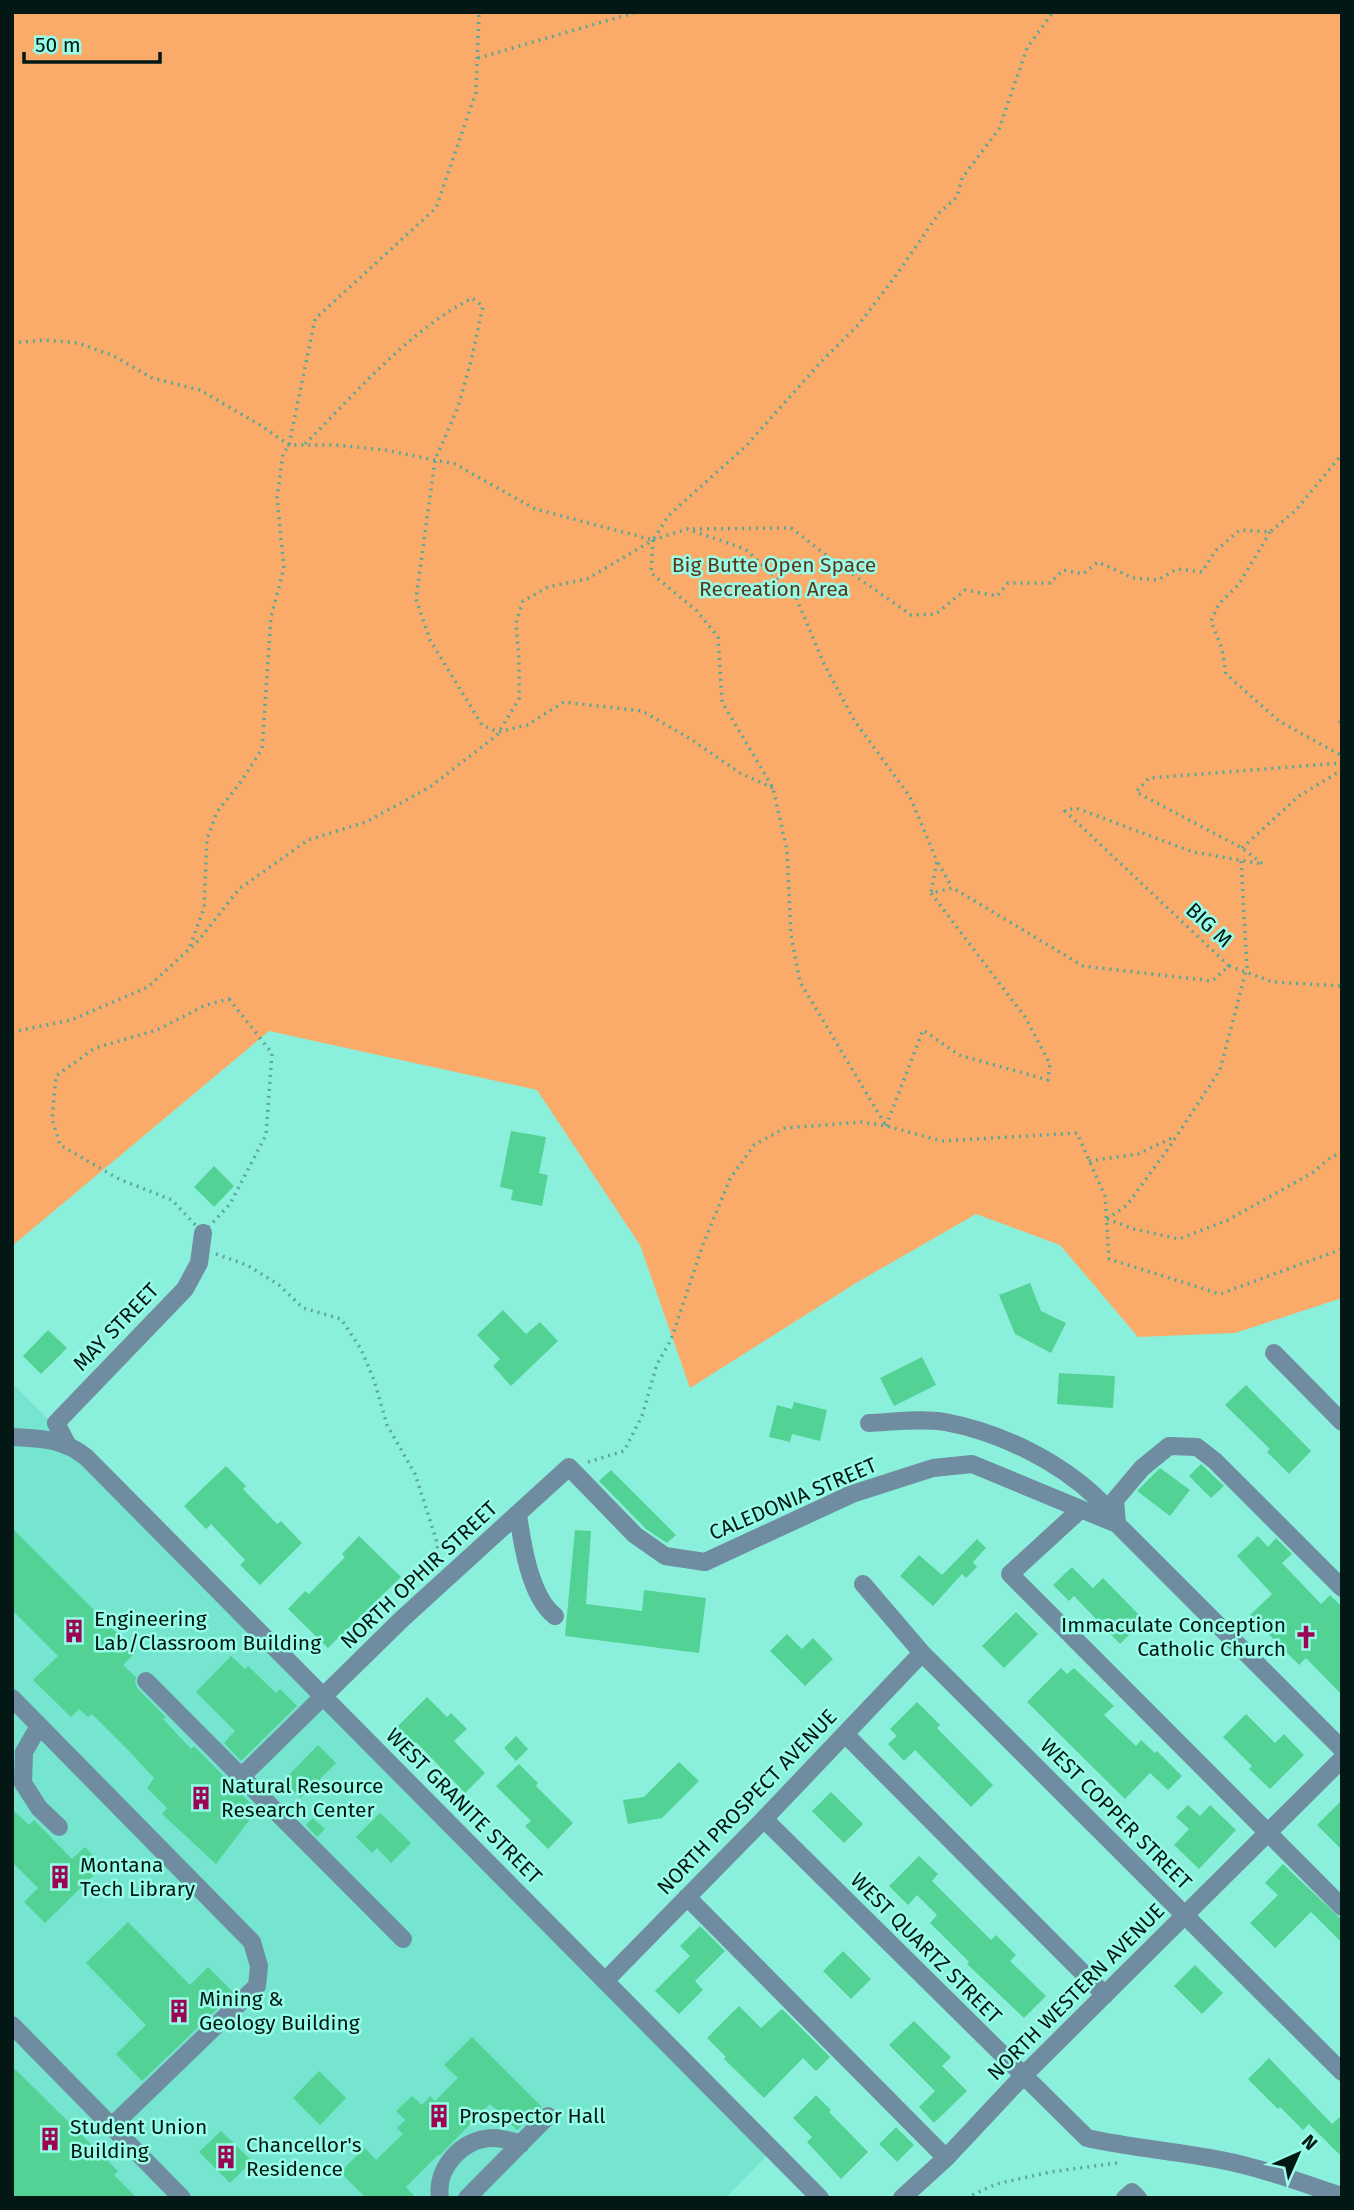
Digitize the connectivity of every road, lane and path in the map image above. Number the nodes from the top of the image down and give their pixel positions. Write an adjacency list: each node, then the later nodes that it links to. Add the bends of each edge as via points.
1 (479, 12): 4 (path)
2 (637, 12): 4 (path)
3 (1053, 12): 12 (path, via 1027,48 999,129 962,178 957,197 939,213 860,323 746,446 669,515)
4 (477, 58): 6 (path, via 476,92 436,208 315,319)
5 (12, 343): 6 (path, via 78,343 114,356 152,377 200,390)
6 (289, 445): 7 (path); 25 (path, via 283,454 277,498 284,568 271,617 262,748 218,812 207,839 204,908)
7 (304, 445): 9 (path, via 385,450); 9 (path, via 395,353 472,298 483,306 471,361 458,407)
8 (1342, 454): 11 (path, via 1296,510)
9 (435, 460): 12 (path, via 455,464 535,509); 15 (path, via 416,599 429,640 482,725)
10 (687, 529): 11 (path, via 791,528 911,615 936,614 965,590 997,596 1008,583 1050,583 1063,569 1083,574 1098,562 1133,578 1158,580 1177,569 1202,572 1215,551 1240,530); 12 (path); 22 (path, via 745,549 795,595 824,664 854,720 909,797)
11 (1270, 532): 16 (path, via 1211,621 1226,674 1279,721)
12 (653, 540): 15 (path, via 587,579 548,587 523,601 516,623 519,699); 19 (path, via 651,573 697,611 718,637 722,702)
13 (1342, 714): 14 (path)
14 (1342, 728)
15 (498, 732): 19 (path, via 527,725 564,702 642,711 740,773); 25 (path, via 430,787 366,822 307,840 239,889)
16 (1342, 756)
17 (1342, 764): 20 (path, BIG M, via 1149,778 1136,792)
18 (1342, 770): 20 (path, via 1299,796)
19 (773, 788): 30 (path, via 787,850 791,935 800,982)
20 (1242, 848): 21 (path, BIG M, via 1263,864)
21 (1241, 860): 26 (path, BIG M, via 1192,852 1076,808 1065,811); 27 (path)
22 (937, 862): 23 (path); 24 (path)
23 (953, 888): 24 (path); 26 (path, BIG M, via 1083,965 1212,981)
24 (931, 893): 30 (path, via 1026,1017 1050,1064 1048,1080 959,1055 923,1030)
25 (190, 949): 29 (path, via 148,988 71,1020)
26 (1229, 966): 27 (path)
27 (1245, 971): 28 (path, via 1273,982); 31 (path, via 1220,1069)
28 (1342, 986)
29 (12, 1031)
30 (886, 1126): 33 (path, via 942,1142 1077,1133); 42 (path, via 862,1122 785,1128 754,1145 730,1179 671,1340 657,1364 642,1416 624,1451)
31 (1177, 1136): 33 (path, via 1138,1154); 34 (path, via 1127,1205)
32 (1342, 1152): 34 (path, via 1228,1220 1179,1239)
33 (1089, 1161): 34 (path, via 1105,1196)
34 (1107, 1219): 36 (path, via 1109,1259 1220,1294)
35 (202, 1241): 35 (path, via 172,1200 119,1179 60,1145 52,1119 56,1076 95,1048 157,1030 206,1004 229,999 272,1053 266,1135 230,1204); 41 (street, MAY STREET, via 199,1264 185,1289 56,1423); 46 (path, via 279,1285 303,1308 341,1319 361,1349 387,1425 415,1474 436,1539)
36 (1342, 1249)
37 (1274, 1353): 38 (street)
38 (1342, 1422)
39 (869, 1423): 45 (street, via 943,1422 1025,1449 1072,1477 1099,1500)
40 (12, 1437): 41 (street)
41 (71, 1446): 52 (street, WEST GRANITE STREET)
42 (569, 1467): 43 (street, CALEDONIA STREET, via 635,1535 665,1556 705,1562 852,1494 933,1468 972,1464); 44 (street, NORTH OPHIR STREET)
43 (1081, 1509): 45 (street, CALEDONIA STREET); 61 (street, via 1010,1574)
44 (518, 1514): 46 (street, NORTH OPHIR STREET); 49 (street, via 523,1550 536,1587)
45 (1117, 1524): 48 (street, via 1115,1500 1142,1468 1168,1446 1197,1447); 56 (street, CALEDONIA STREET)
46 (443, 1581): 52 (street, NORTH OPHIR STREET)
47 (863, 1584): 50 (street, WEST COPPER STREET)
48 (1342, 1588)
49 (555, 1616)
50 (922, 1653): 55 (street, NORTH PROSPECT AVENUE); 64 (street, WEST COPPER STREET)
51 (146, 1681): 58 (street)
52 (324, 1697): 58 (street, NORTH OPHIR STREET); 66 (street, WEST GRANITE STREET)
53 (12, 1699): 54 (street)
54 (39, 1726): 60 (street, via 24,1752 23,1783); 72 (street, via 252,1942 259,1966 257,1986)
55 (845, 1734): 59 (street, NORTH PROSPECT AVENUE); 67 (street)
56 (1342, 1749)
57 (1342, 1759): 61 (street, NORTH WESTERN AVENUE)
58 (241, 1777): 65 (street)
59 (764, 1819): 62 (street, NORTH PROSPECT AVENUE); 70 (street, WEST QUARTZ STREET)
60 (60, 1827)
61 (1268, 1833): 63 (street); 64 (street, NORTH WESTERN AVENUE)
62 (687, 1897): 66 (street, NORTH PROSPECT AVENUE); 74 (street)
63 (1342, 1907)
64 (1185, 1915): 67 (street, NORTH WESTERN AVENUE); 69 (street, WEST COPPER STREET)
65 (403, 1939)
66 (605, 1981): 79 (street, WEST GRANITE STREET)
67 (1105, 1995): 70 (street, NORTH WESTERN AVENUE)
68 (14, 2029): 72 (street)
69 (1342, 2072)
70 (1023, 2076): 74 (street, NORTH WESTERN AVENUE); 75 (street, WEST QUARTZ STREET, via 1087,2138 1222,2160)
71 (548, 2116): 73 (street)
72 (112, 2126): 76 (street)
73 (521, 2144): 77 (street, via 490,2138 466,2147 445,2169); 78 (street)
74 (946, 2158): 80 (street, NORTH WESTERN AVENUE)
75 (1342, 2196)
76 (182, 2198)
77 (439, 2198)
78 (467, 2198)
79 (820, 2198)
80 (902, 2198)

